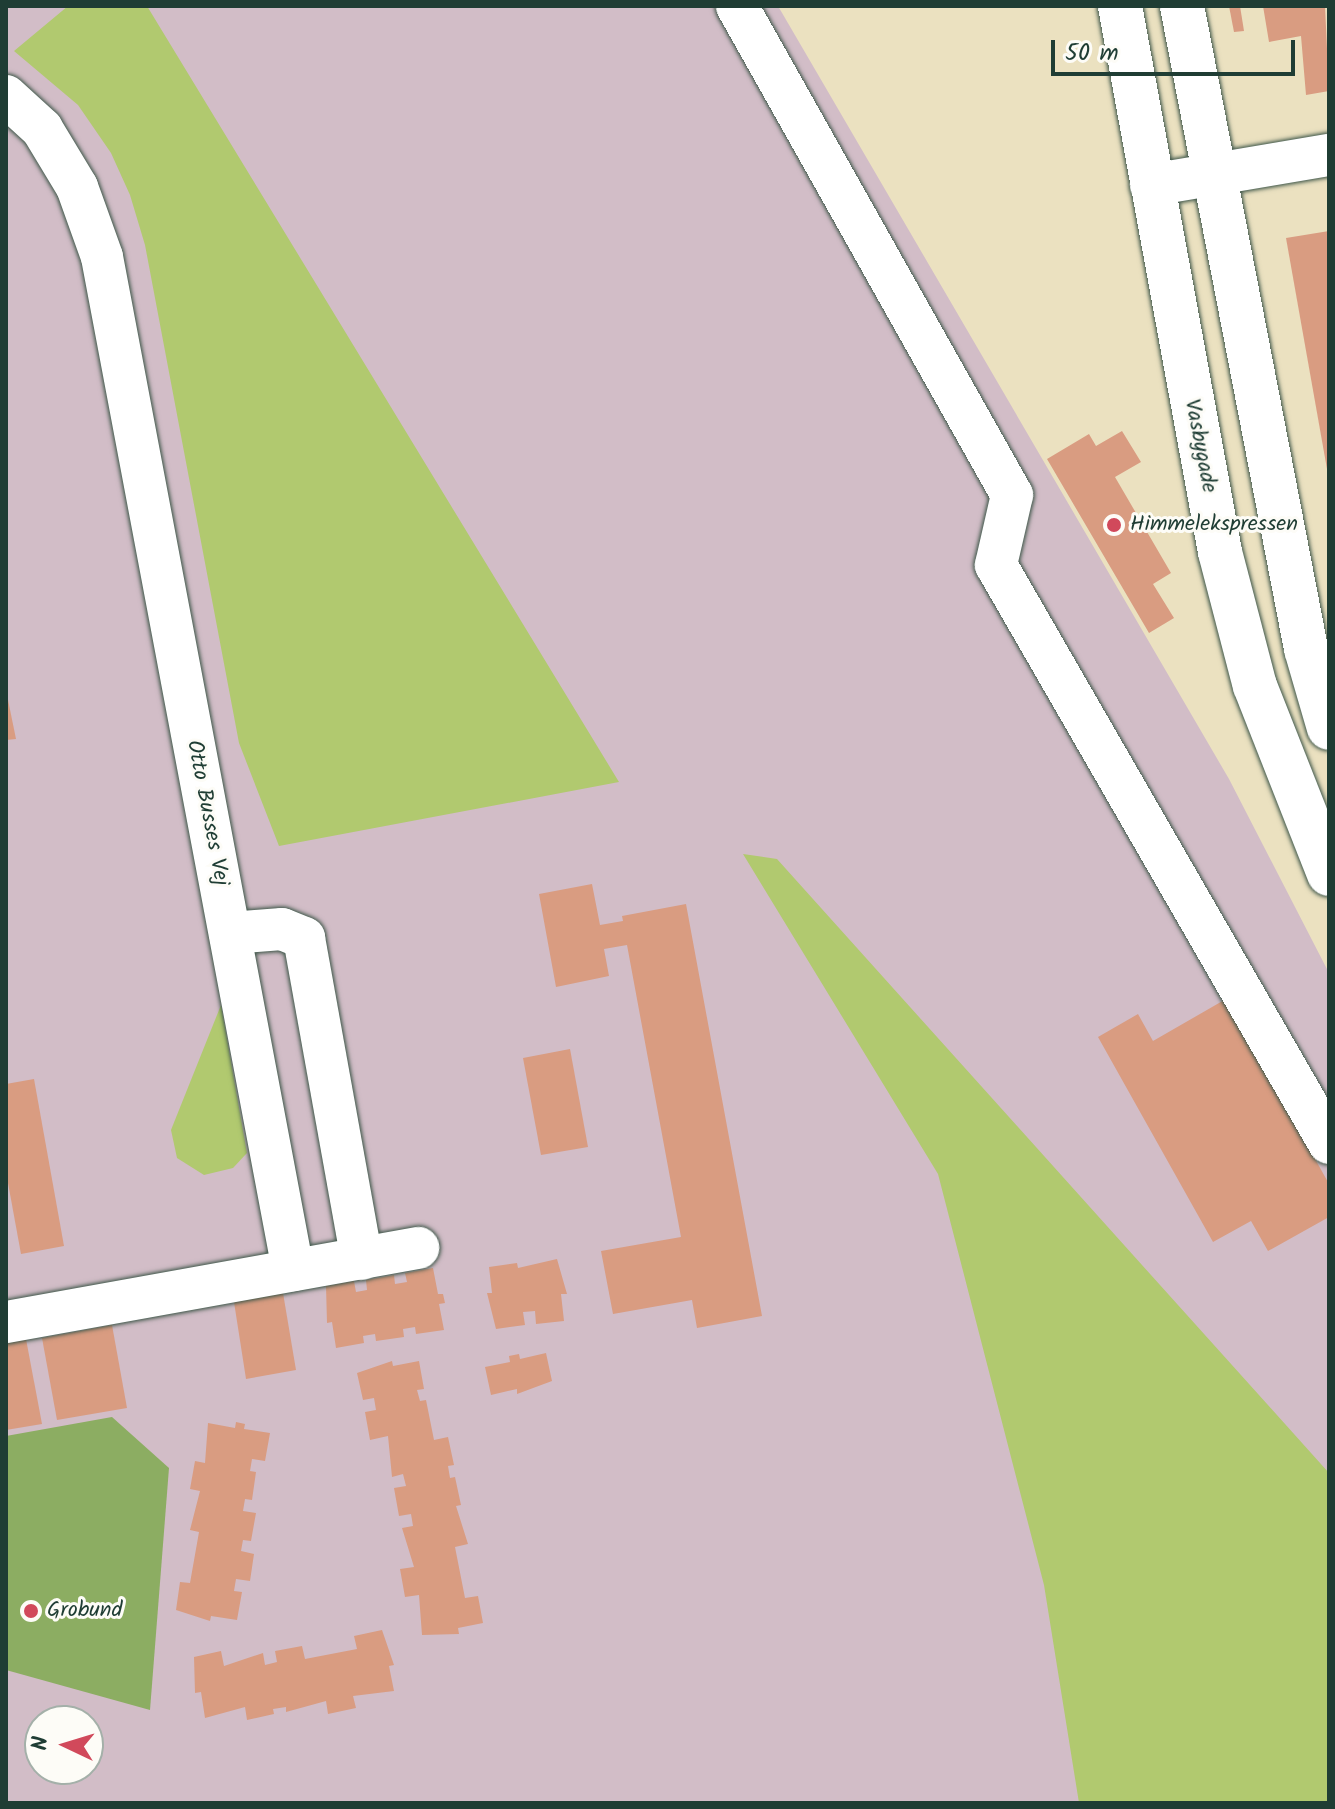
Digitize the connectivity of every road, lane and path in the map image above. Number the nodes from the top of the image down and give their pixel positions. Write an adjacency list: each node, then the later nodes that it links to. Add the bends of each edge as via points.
1 (737, 6): 11 (street, via 1012,495 996,565)
2 (1120, 6): 7 (main road, Vasbygade)
3 (1182, 6): 6 (main road)
4 (6, 96): 10 (street, Otto Busses Vej, via 42,129 77,187 102,257)
5 (1329, 155): 6 (street)
6 (1215, 175): 7 (street); 8 (main road, via 1306,649)
7 (1151, 185): 9 (main road, Vasbygade, via 1224,567 1255,686)
8 (1329, 728)
9 (1329, 874)
10 (230, 933): 13 (street, via 282,929 304,938); 14 (street, Otto Busses Vej)
11 (1329, 1143)
12 (418, 1248): 13 (street)
13 (362, 1259): 14 (street)
14 (293, 1270): 15 (street)
15 (6, 1322)

